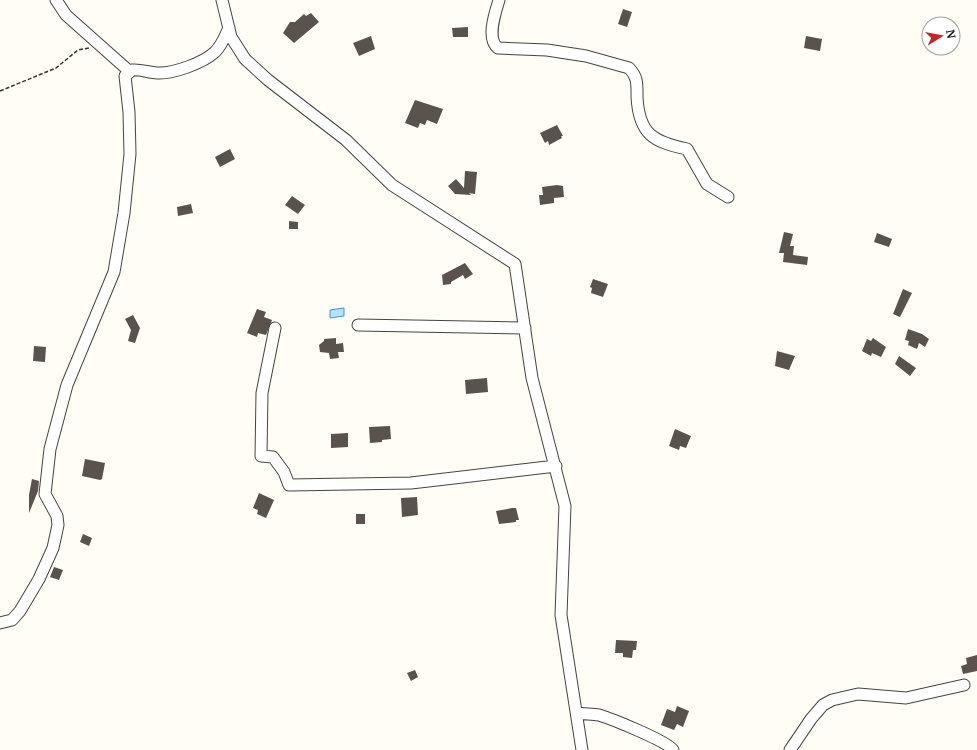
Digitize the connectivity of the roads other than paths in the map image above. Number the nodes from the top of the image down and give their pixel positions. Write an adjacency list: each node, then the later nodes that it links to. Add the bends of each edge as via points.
1 (56, 0): 5 (street, via 66,15)
2 (222, 0): 4 (street)
3 (499, 0): 6 (street, via 494,17 494,45 498,48 547,50 586,56 629,68 637,79 638,108 647,131 653,138 667,145 687,149 707,184)
4 (229, 28): 5 (street, via 222,44 214,53 177,71 157,74 136,69); 9 (street, via 231,37 245,60 346,140 392,185 515,264)
5 (129, 71): 11 (street, via 124,80 129,112 130,154 114,272 67,385 50,449 45,494 57,516 58,525 53,548 20,611 12,620)
6 (728, 197)
7 (358, 325): 9 (street)
8 (275, 328): 10 (street, via 262,393 260,456 273,457 290,485 411,483)
9 (524, 328): 10 (street, via 532,378)
10 (556, 466): 13 (street, via 565,506 561,615)
11 (0, 623)
12 (964, 685): 16 (street, via 906,698 858,694 832,700 811,719)
13 (577, 713): 14 (street); 15 (street, via 599,715 654,738)
14 (582, 750)
15 (673, 750)
16 (790, 750)

